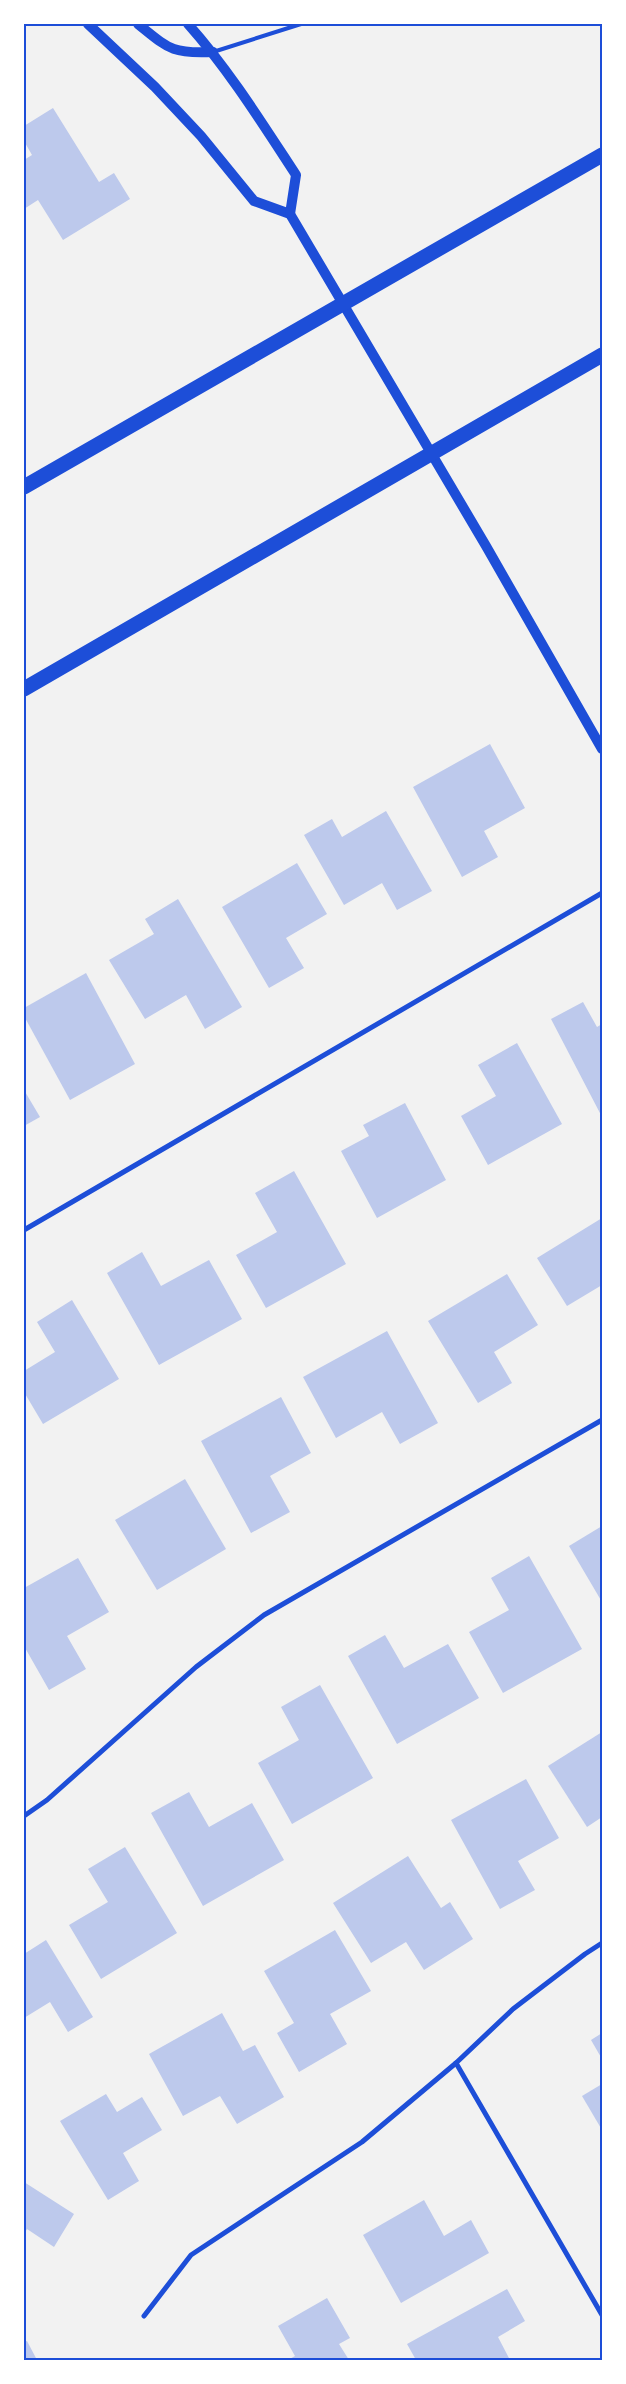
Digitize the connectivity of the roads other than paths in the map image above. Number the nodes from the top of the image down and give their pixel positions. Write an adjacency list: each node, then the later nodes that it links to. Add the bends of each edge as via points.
1 (88, 24): 7 (main road, via 201,136 254,201)
2 (138, 24): 5 (main road, via 166,47 188,53)
3 (188, 24): 5 (main road)
4 (301, 24): 5 (lane)
5 (213, 52): 7 (main road, via 296,175)
6 (602, 155): 9 (highway)
7 (290, 214): 11 (main road)
8 (602, 355): 10 (highway)
9 (24, 487)
10 (24, 689)
11 (602, 748)
12 (602, 893): 13 (street)
13 (24, 1230)
14 (602, 1420): 15 (street, via 264,1615 196,1667 47,1800)
15 (24, 1816)
16 (602, 1943): 17 (street, via 513,2009)
17 (456, 2063): 18 (street); 19 (street, via 362,2142 191,2255)
18 (602, 2315)
19 (144, 2316)

